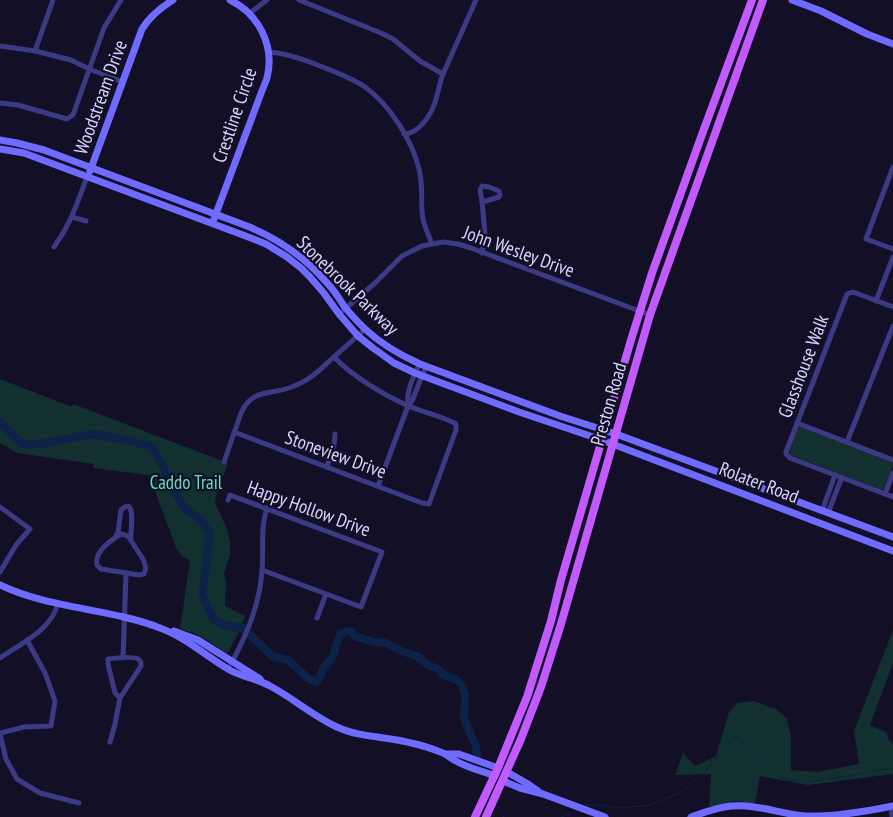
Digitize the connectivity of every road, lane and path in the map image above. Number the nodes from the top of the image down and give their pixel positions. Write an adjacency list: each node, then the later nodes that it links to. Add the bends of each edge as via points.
1 (53, 0): 14 (street)
2 (120, 0): 16 (street, via 104,28)
3 (174, 0): 18 (main road, Woodstream Drive, via 160,8 145,25)
4 (230, 0): 11 (main road, Crestline Circle)
5 (267, 0): 11 (street)
6 (299, 0): 17 (street, via 393,39 420,61)
7 (476, 0): 17 (street)
8 (752, 0): 41 (main road, Preston Road)
9 (763, 0): 43 (main road, Preston Road)
10 (792, 0): 12 (main road)
11 (250, 13): 15 (main road, Crestline Circle, via 262,29)
12 (893, 44)
13 (0, 46): 14 (street)
14 (35, 51): 16 (street, via 71,60)
15 (268, 52): 20 (street, via 287,54 316,64 364,86 382,101); 27 (main road, Crestline Circle, via 267,77)
16 (89, 69): 18 (street); 19 (street, via 72,115 67,119)
17 (443, 74): 20 (street, via 430,114 416,129)
18 (123, 82): 24 (main road, Woodstream Drive)
19 (0, 103)
20 (404, 134): 31 (street, via 419,168 422,212)
21 (0, 140): 24 (main road, Stonebrook Parkway, via 44,150)
22 (0, 149): 25 (main road, Stonebrook Parkway, via 24,154)
23 (893, 167): 33 (street, via 866,239)
24 (91, 168): 25 (main road, Woodstream Drive); 27 (main road, Stonebrook Parkway)
25 (87, 177): 28 (street, Woodstream Drive); 30 (main road, Stonebrook Parkway)
26 (482, 201): 35 (street, via 485,234)
27 (216, 215): 30 (main road, Crestline Circle); 34 (main road, Stonebrook Parkway, via 273,238)
28 (72, 217): 29 (street); 32 (street, Woodstream Drive)
29 (86, 221)
30 (213, 223): 37 (main road, Stonebrook Parkway, via 254,239)
31 (432, 244): 35 (street, John Wesley Drive, via 451,242); 40 (street, John Wesley Drive, via 402,256)
32 (54, 247)
33 (893, 249)
34 (295, 252): 37 (main road); 40 (main road, Stonebrook Parkway, via 330,285)
35 (482, 253): 41 (street, John Wesley Drive)
36 (893, 257): 38 (street)
37 (290, 260): 42 (main road, Stonebrook Parkway, via 310,277)
38 (876, 301): 39 (street); 55 (street, Glasshouse Walk, via 853,292 847,294)
39 (893, 307)
40 (346, 308): 42 (street, John Wesley Drive); 45 (main road, Stonebrook Parkway)
41 (640, 312): 43 (street, John Wesley Drive); 56 (main road, Preston Road)
42 (339, 314): 46 (main road, Stonebrook Parkway)
43 (650, 316): 59 (main road, Preston Road)
44 (893, 326): 61 (street)
45 (365, 329): 46 (street); 48 (main road, Stonebrook Parkway, via 400,355)
46 (358, 336): 47 (street); 49 (main road, Stonebrook Parkway, via 394,363)
47 (334, 357): 53 (street, via 357,377); 57 (street, via 313,377 288,388 259,394 250,400 244,406)
48 (423, 365): 49 (street); 50 (main road, Stonebrook Parkway)
49 (418, 375): 51 (main road, Stonebrook Parkway); 53 (street, via 407,398)
50 (482, 388): 51 (main road); 52 (main road, Stonebrook Parkway)
51 (479, 396): 54 (main road, Stonebrook Parkway)
52 (523, 403): 54 (main road); 56 (main road, Stonebrook Parkway)
53 (408, 406): 72 (street); 72 (street, Stoneview Drive, via 456,424 434,492 427,504)
54 (519, 412): 60 (main road, Stonebrook Parkway)
55 (797, 423): 61 (street); 69 (street, Glasshouse Walk, via 786,449 788,457)
56 (605, 430): 59 (main road, Stonebrook Parkway); 60 (main road, Preston Road)
57 (234, 432): 65 (street); 66 (street, Stoneview Drive)
58 (335, 434): 66 (street)
59 (616, 434): 62 (main road, Preston Road); 63 (main road, Rolater Road)
60 (602, 440): 62 (main road, Stonebrook Parkway); 81 (main road, Preston Road)
61 (847, 442): 64 (street)
62 (613, 444): 67 (main road, Rolater Road); 83 (main road, Preston Road)
63 (684, 459): 67 (main road); 71 (main road, Rolater Road)
64 (893, 460)
65 (224, 462)
66 (327, 466): 72 (street, Stoneview Drive)
67 (681, 470): 73 (main road, Rolater Road)
68 (893, 473): 74 (street)
69 (835, 475): 70 (street); 79 (street)
70 (842, 478): 74 (street); 79 (street)
71 (737, 479): 73 (main road); 79 (main road, Rolater Road)
72 (378, 486)
73 (733, 490): 80 (main road, Rolater Road)
74 (885, 494): 75 (street)
75 (893, 497)
76 (228, 500): 78 (street, Happy Hollow Drive, via 230,495)
77 (0, 507): 88 (street, via 30,529)
78 (267, 508): 87 (street, via 262,529); 91 (street, Happy Hollow Drive, via 382,552 361,607)
79 (825, 512): 80 (main road); 82 (main road, Rolater Road)
80 (822, 524): 86 (main road, Rolater Road)
81 (575, 535): 83 (main road); 99 (main road, Preston Road)
82 (893, 537)
83 (585, 538): 101 (main road, Preston Road)
84 (113, 540): 85 (street, via 124,534); 85 (street, via 118,532 121,510 127,506 132,511 130,534); 89 (street, via 101,551 96,564 101,569)
85 (133, 543): 89 (street, via 146,568 144,574)
86 (893, 551)
87 (262, 570): 91 (street); 100 (street, via 255,610)
88 (0, 572)
89 (126, 573): 93 (street)
90 (0, 585): 92 (main road, via 14,592)
91 (326, 594): 94 (street)
92 (58, 603): 93 (main road); 96 (street, via 50,621)
93 (124, 618): 95 (main road); 98 (street)
94 (317, 618)
95 (168, 631): 100 (main road, via 198,640); 102 (main road)
96 (28, 640): 97 (street); 105 (street, via 55,700 51,726 24,727)
97 (0, 658)
98 (122, 658): 104 (street, via 108,659); 104 (street, via 138,659 142,666)
99 (539, 659): 101 (main road); 108 (main road, Preston Road)
100 (232, 662): 102 (street); 103 (main road)
101 (549, 662): 109 (main road, Preston Road)
102 (228, 669): 103 (main road)
103 (267, 684): 107 (main road, via 337,728 410,742)
104 (120, 698): 106 (street)
105 (0, 733): 113 (street, via 6,759 18,780 40,793)
106 (110, 742)
107 (445, 754): 108 (main road, via 459,754); 110 (main road)
108 (498, 768): 109 (main road); 110 (main road, Preston Road)
109 (507, 772): 111 (main road, Preston Road); 112 (main road)
110 (495, 776): 111 (main road); 117 (main road, Preston Road)
111 (503, 781): 112 (main road); 118 (main road, Preston Road)
112 (543, 794): 119 (main road)
113 (79, 803)
114 (892, 807): 116 (main road); 121 (street)
115 (786, 815): 116 (main road); 120 (main road, via 750,806 732,806)
116 (838, 816)
117 (475, 817)
118 (486, 817)
119 (604, 817)
120 (692, 817)
121 (892, 817)

